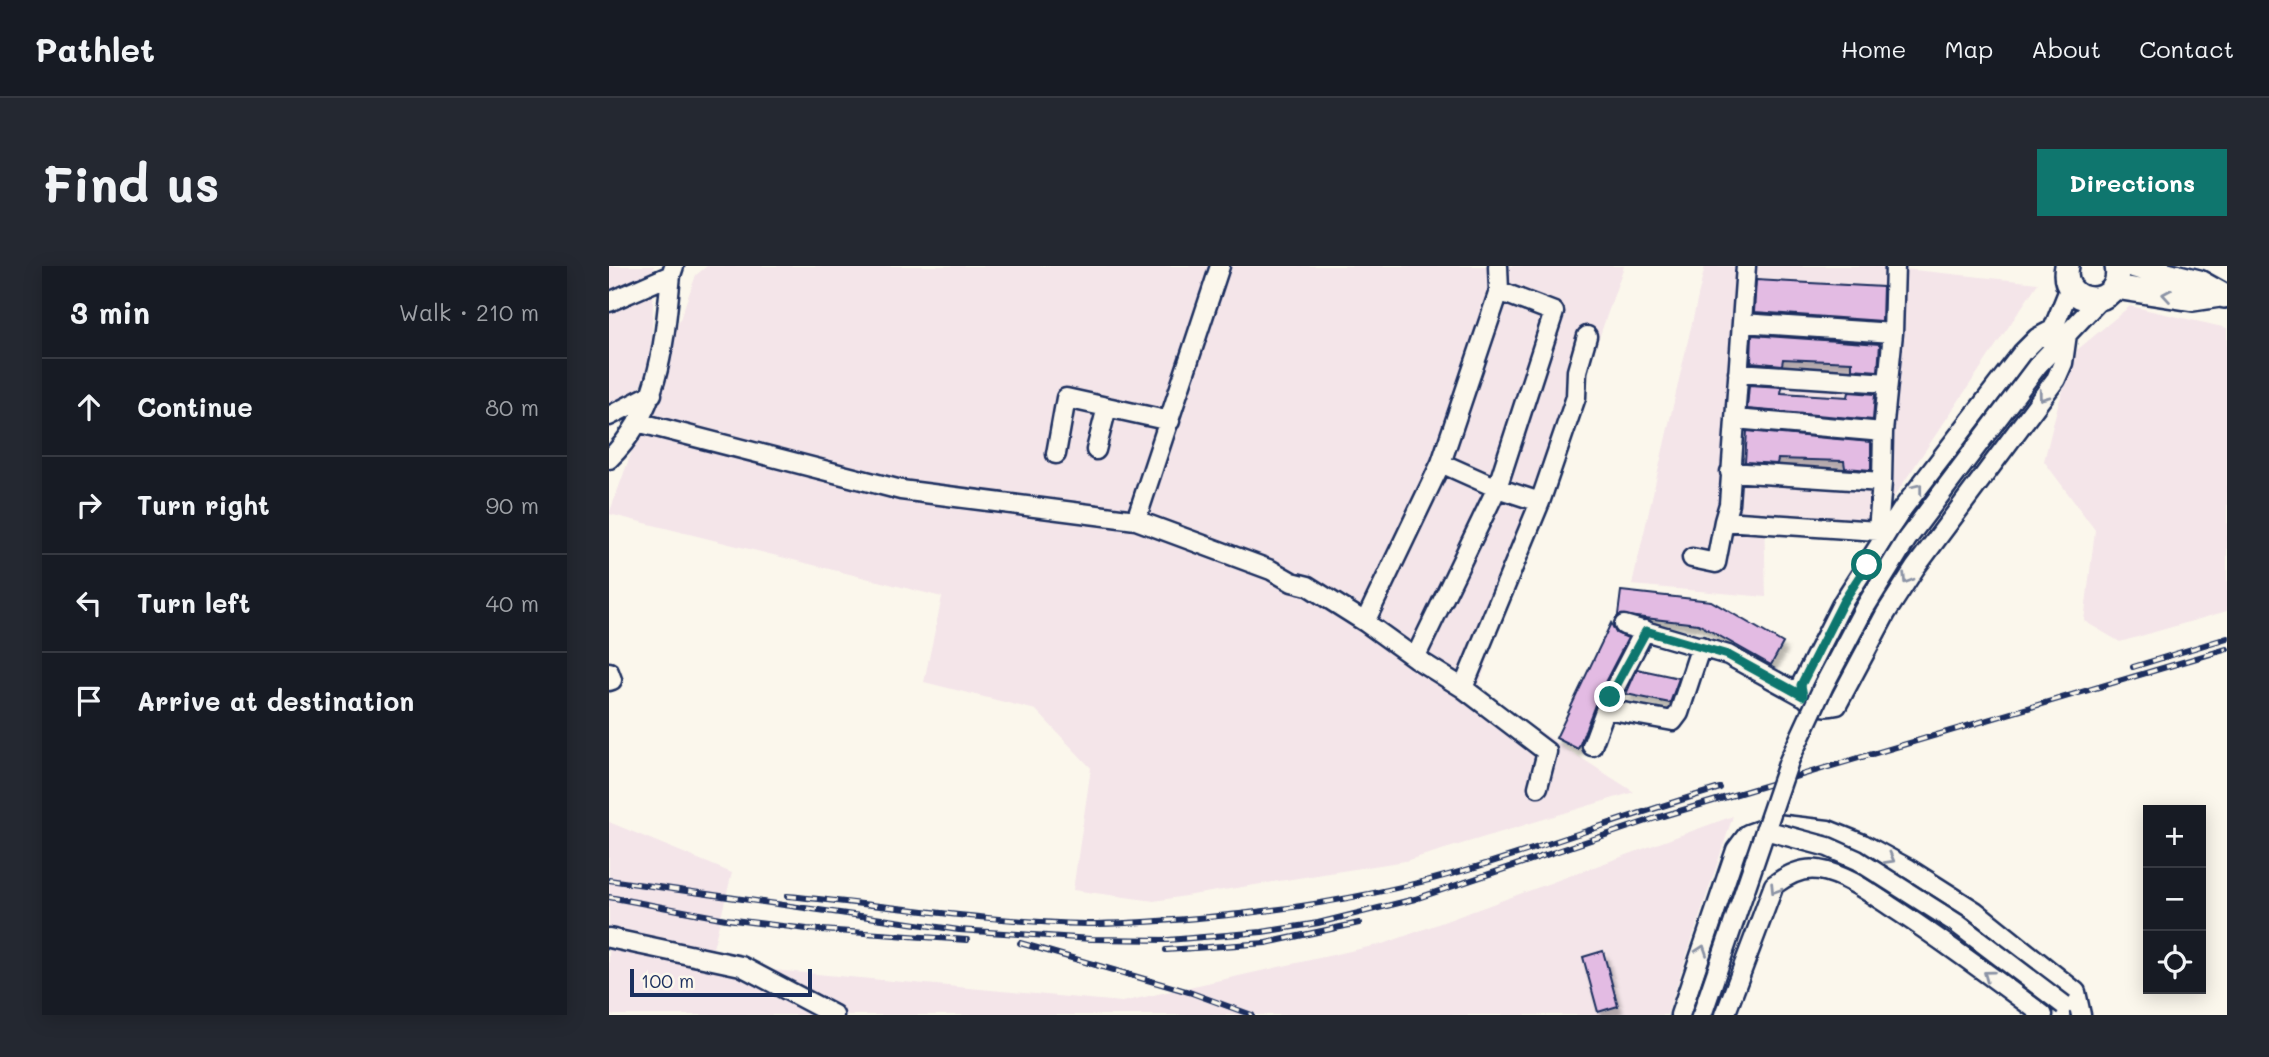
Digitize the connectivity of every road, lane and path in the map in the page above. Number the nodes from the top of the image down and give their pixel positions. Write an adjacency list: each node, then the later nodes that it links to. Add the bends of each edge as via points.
1 (1220, 266): 22 (street)
2 (1497, 266): 9 (street)
3 (1746, 266): 12 (street)
4 (1895, 266): 14 (street)
5 (2139, 266): 8 (street); 10 (main road)
6 (672, 270): 11 (street); 18 (street, via 663,348)
7 (2069, 277): 8 (main road, via 2084,298); 13 (street)
8 (2117, 285): 10 (main road, one-way to 8, via 2193,299); 13 (street)
9 (1499, 291): 28 (street); 31 (street, via 1554,312)
10 (2225, 292)
11 (609, 302)
12 (1742, 323): 14 (street); 16 (street)
13 (2060, 332): 44 (street, one-way to 13, via 1801,685 1843,602 1903,508 2022,353 2038,338); 44 (street, one-way to 44, via 2063,363 2056,379 1915,568 1837,705 1819,707); 48 (street, bridge, via 1907,539 1864,610 1789,761)
14 (1892, 334): 17 (street)
15 (1587, 336): 32 (street, via 1577,371 1576,397)
16 (1738, 373): 17 (street); 21 (street)
17 (1888, 383): 24 (street)
18 (652, 394): 20 (street); 23 (street)
19 (1107, 407): 22 (street); 25 (street); 26 (street, via 1066,398)
20 (609, 416)
21 (1735, 419): 24 (street); 29 (street)
22 (1170, 421): 33 (street)
23 (638, 422): 27 (street); 33 (street, via 901,490)
24 (1883, 432): 30 (street)
25 (1095, 450)
26 (1056, 454)
27 (609, 459)
28 (1441, 463): 31 (street); 36 (street)
29 (1730, 472): 30 (street); 34 (street)
30 (1882, 482): 34 (street, via 1878,531)
31 (1497, 488): 32 (street); 40 (street)
32 (1540, 502): 43 (street)
33 (1136, 520): 36 (street, via 1308,586)
34 (1724, 521): 35 (street, via 1716,563)
35 (1692, 558)
36 (1366, 622): 40 (street)
37 (1624, 625): 38 (street)
38 (1646, 631): 39 (street); 45 (street)
39 (1701, 646): 44 (street, via 1728,655); 45 (street, via 1673,721)
40 (1415, 658): 43 (street)
41 (609, 672): 42 (street)
42 (609, 681)
43 (1463, 688): 47 (street, via 1547,752)
44 (1803, 696)
45 (1606, 709): 46 (street)
46 (1592, 746)
47 (1538, 787)
48 (1765, 830): 52 (street, bridge, via 1857,860 1956,923); 55 (street, bridge)
49 (1828, 830): 50 (street); 54 (street, one-way to 49, via 1736,850 1748,834 1776,824); 58 (street, one-way to 58, via 1909,869 1975,911 2076,992)
50 (1816, 869): 56 (street, one-way to 56, via 1786,875 1775,885); 57 (street, one-way to 50, via 1923,927 1861,888)
51 (609, 938): 53 (street, via 741,966)
52 (2069, 1010)
53 (834, 1015)
54 (1680, 1015)
55 (1702, 1015)
56 (1725, 1015)
57 (2043, 1015)
58 (2081, 1015)

